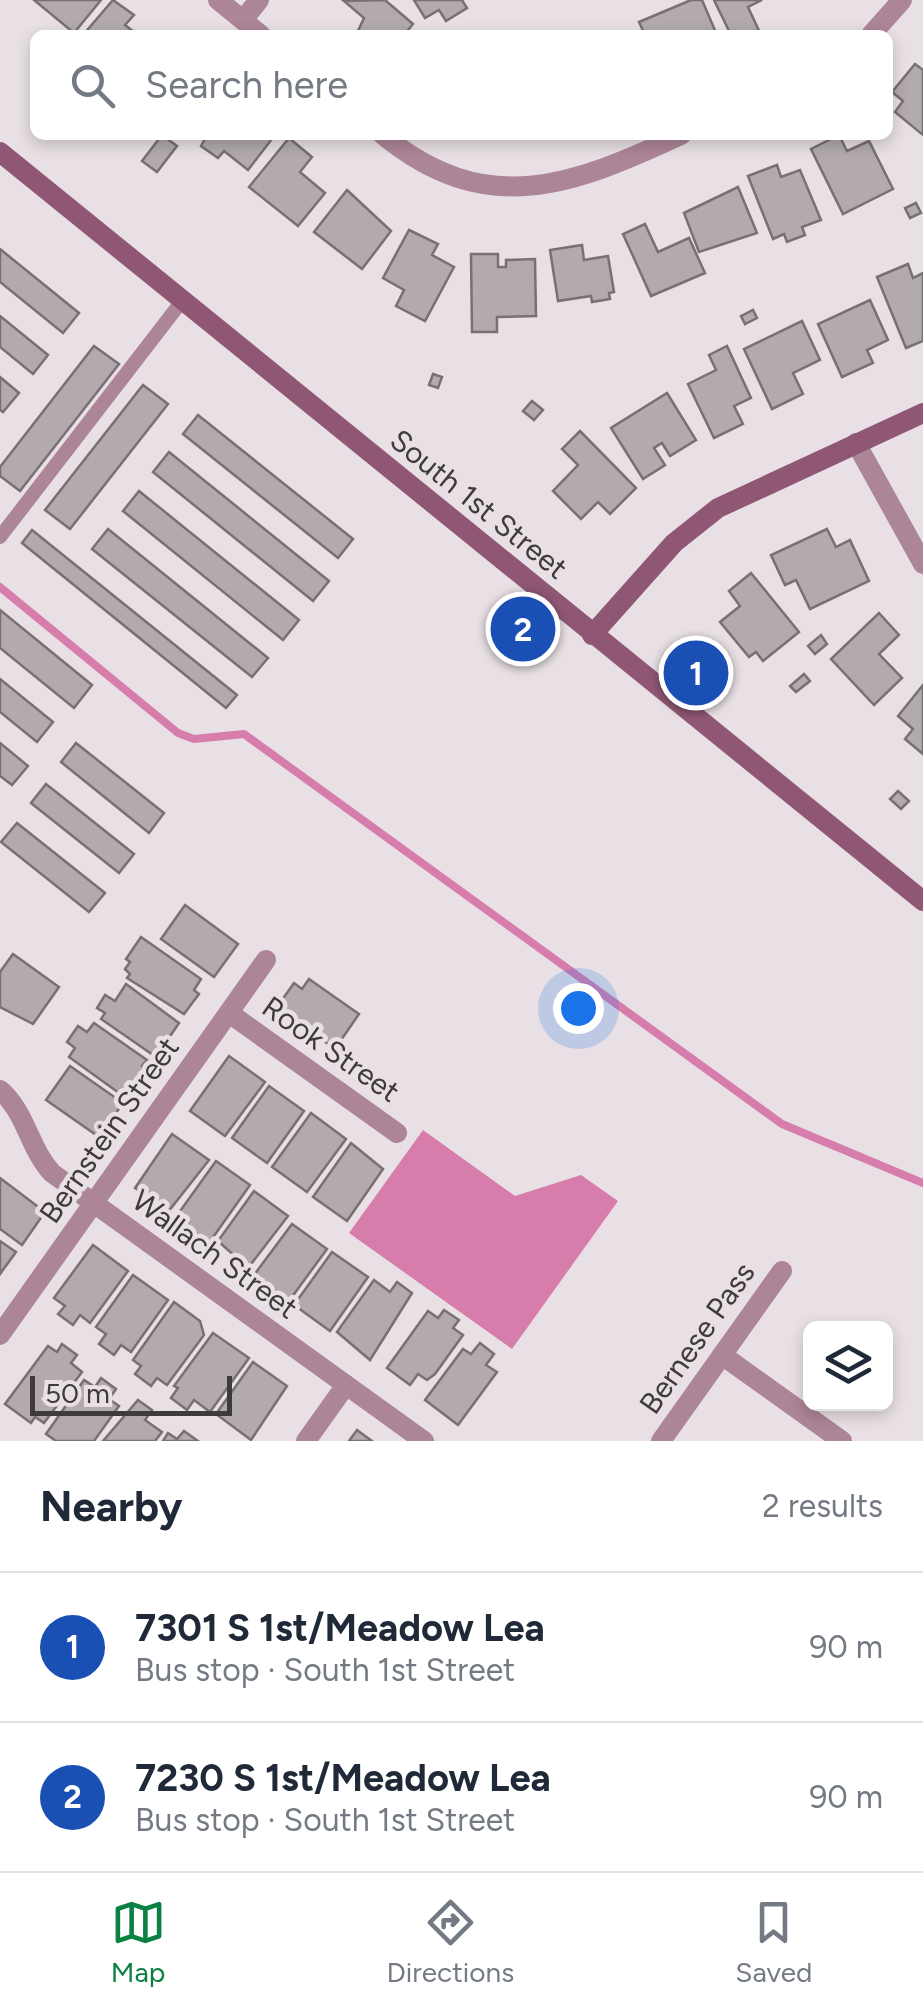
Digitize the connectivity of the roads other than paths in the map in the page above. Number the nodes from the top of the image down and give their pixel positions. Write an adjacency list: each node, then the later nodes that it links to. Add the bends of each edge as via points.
1 (218, 0): 4 (street)
2 (259, 0): 4 (street)
3 (902, 0): 6 (street)
4 (242, 20): 5 (street)
5 (255, 30)
6 (875, 30)
7 (391, 140): 8 (street, via 432,166 508,190 572,181)
8 (670, 140)
9 (0, 152): 10 (main road, South 1st Street)
10 (182, 301): 13 (lane); 15 (main road, South 1st Street)
11 (923, 413): 12 (main road)
12 (856, 443): 14 (street); 15 (main road, via 718,508 674,543)
13 (0, 537)
14 (923, 564)
15 (592, 636): 16 (main road, South 1st Street)
16 (923, 901)
17 (266, 960): 18 (street, Bernstein Street)
18 (229, 1014): 20 (street, Rook Street); 21 (street, Bernstein Street)
19 (0, 1090): 21 (street, Wallach Street, via 20,1112 41,1160)
20 (398, 1133)
21 (95, 1204): 23 (street, Bernstein Street); 25 (street, Wallach Street)
22 (782, 1270): 24 (street, Bernese Pass)
23 (0, 1335)
24 (722, 1355): 28 (street, Bernese Pass); 29 (street)
25 (346, 1385): 26 (street); 27 (street, Wallach Street)
26 (306, 1441)
27 (424, 1441)
28 (661, 1441)
29 (842, 1441)

